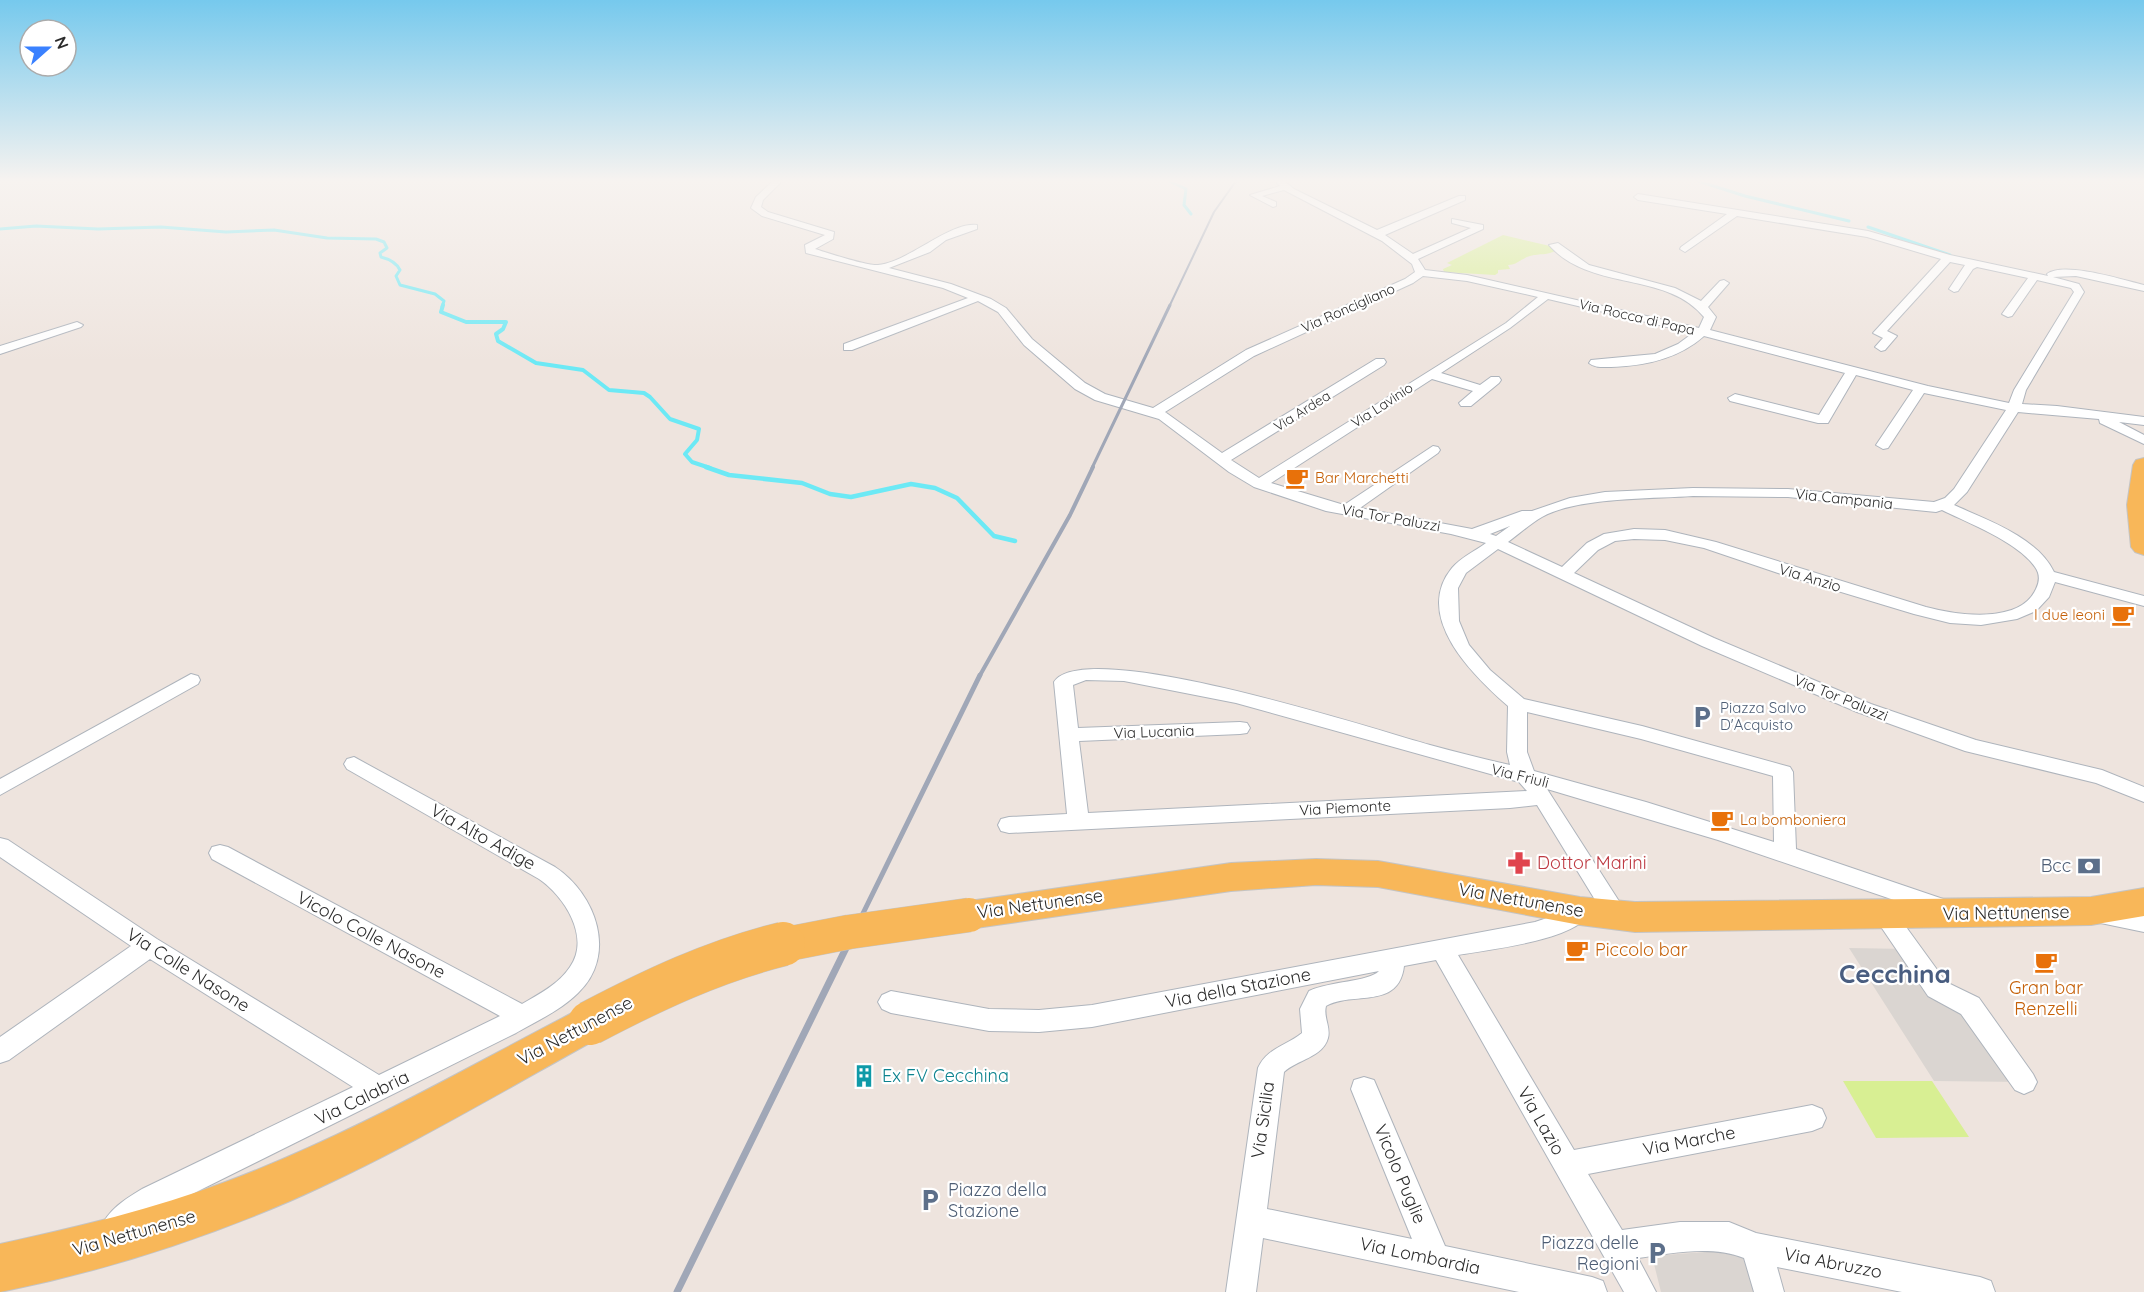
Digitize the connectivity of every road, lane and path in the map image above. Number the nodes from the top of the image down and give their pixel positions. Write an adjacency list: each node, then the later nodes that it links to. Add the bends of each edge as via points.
1 (821, 241): 12 (street, Via Tor Paluzzi, via 808,247 812,252)
2 (938, 241): 12 (street, via 926,250)
3 (1388, 241): 9 (street)
4 (1450, 241): 9 (street)
5 (1696, 241): 8 (street)
6 (1893, 241): 10 (street)
7 (1554, 246): 20 (street, via 1584,267 1662,288)
8 (1685, 249)
9 (1412, 258): 13 (street)
10 (1948, 258): 11 (street); 25 (street, via 1879,333 1891,336)
11 (1977, 263): 14 (street); 17 (street, via 1969,267)
12 (877, 269): 19 (street, Via Tor Paluzzi)
13 (1421, 273): 18 (street, Via Rocca di Papa, via 1479,280); 39 (street, Via Roncigliano, via 1250,353)
14 (2035, 276): 16 (street, via 2071,272); 21 (street); 34 (street, via 2068,284 2079,292)
15 (1724, 283): 20 (street)
16 (2144, 288)
17 (1954, 289)
18 (1546, 295): 23 (street, Via Rocca di Papa); 30 (street, Via Lavinio)
19 (979, 297): 24 (street); 39 (street, Via Tor Paluzzi, via 1002,310 1028,342 1084,389)
20 (1702, 307): 23 (street, via 1710,316)
21 (2008, 314)
22 (77, 326): 26 (street)
23 (1702, 332): 28 (street, via 1678,351 1658,358); 29 (street, Via Rocca di Papa)
24 (848, 347)
25 (1881, 347)
26 (0, 350)
27 (1380, 363): 46 (street, Via Ardea)
28 (1595, 363)
29 (1852, 371): 32 (street, Via Rocca di Papa); 35 (street, via 1820,426)
30 (1431, 374): 33 (street); 48 (street, Via Lavinio)
31 (1495, 380): 33 (street)
32 (1921, 388): 37 (street, Via Rocca di Papa); 44 (street)
33 (1482, 390): 36 (street)
34 (2020, 390): 37 (street); 38 (street)
35 (1735, 398)
36 (1466, 403)
37 (2014, 408): 38 (street); 49 (street, via 1960,492)
38 (2049, 409): 40 (street)
39 (1156, 412): 46 (street, Via Tor Paluzzi)
40 (2092, 414): 41 (street); 42 (street); 43 (street)
41 (2144, 421)
42 (2144, 429)
43 (2144, 440)
44 (1883, 445)
45 (1433, 450): 50 (street)
46 (1223, 459): 48 (street, Via Tor Paluzzi)
47 (2144, 465): 54 (main road, via 2139,505)
48 (1259, 484): 50 (street, Via Tor Paluzzi)
49 (1943, 505): 51 (street, Via Campania, via 1929,507 1788,493 1693,492 1605,497); 56 (street, via 2017,543 2037,559)
50 (1346, 510): 52 (street, Via Tor Paluzzi)
51 (1546, 510): 52 (street, Via Campania, via 1516,516); 53 (street, Via Campania)
52 (1475, 534): 53 (street, Via Tor Paluzzi)
53 (1497, 542): 55 (street, Via Tor Paluzzi); 59 (street, Via Campania, via 1455,576 1449,598 1450,621 1471,660)
54 (2144, 548)
55 (1564, 574): 56 (street, Via Anzio, via 1590,546 1603,540 1634,534 1666,535 1911,608 1977,620 2031,607 2039,600); 66 (street, Via Tor Paluzzi, via 1708,642 1894,719 1972,746 2102,777)
56 (2047, 574): 57 (street)
57 (2144, 601)
58 (191, 680): 65 (street)
59 (1518, 704): 64 (street, via 1516,753); 73 (street, via 1783,772)
60 (1240, 728): 61 (street, Via Lucania)
61 (1069, 735): 63 (street, Via Friuli, via 1062,684 1069,675 1090,672 1179,684); 69 (street)
62 (354, 764): 81 (street, Via Alto Adige, via 552,876 573,896)
63 (1496, 770): 64 (street, Via Friuli); 68 (street)
64 (1526, 778): 67 (street); 73 (street, Via Friuli, via 1593,794)
65 (0, 788)
66 (2144, 795)
67 (1542, 797): 68 (street, Via Piemonte); 78 (street)
68 (1510, 801): 69 (street, Via Piemonte)
69 (1078, 821): 70 (street, Via Piemonte)
70 (1009, 825)
71 (0, 846): 82 (street, Via Colle Nasone)
72 (220, 853): 86 (street, Vicolo Colle Nasone)
73 (1785, 853): 77 (street, Via Friuli)
74 (2144, 902): 76 (main road, Via Nettunense)
75 (1580, 911): 78 (main road, Via Nettunense); 83 (street, Via della Stazione, via 1545,929); 94 (main road, Via Nettunense, bridge, via 1378,874 1316,872 1231,877 823,936 767,948 692,973 293,1176 228,1204)
76 (2091, 911): 77 (main road, Via Nettunense); 80 (street)
77 (1962, 914): 79 (main road, Via Nettunense)
78 (1616, 915): 79 (main road, Via Nettunense)
79 (1885, 915): 88 (street, via 1937,989 1970,1006)
80 (2144, 920)
81 (588, 932): 86 (street, Via Calabria, via 589,956 580,975 563,992)
82 (149, 946): 87 (street); 89 (street, Via Colle Nasone)
83 (1442, 949): 84 (street, Via della Stazione); 92 (street, Via Lazio)
84 (1393, 957): 85 (street, Via della Stazione, via 1058,1020 989,1020); 93 (street, Via Sicilia, via 1391,972 1382,984 1329,993 1316,1000 1316,1038 1310,1045 1281,1057 1271,1068)
85 (891, 1002)
86 (522, 1016): 89 (street, Via Calabria)
87 (0, 1052)
88 (2024, 1082)
89 (380, 1089): 94 (street, Via Calabria, via 143,1204 121,1222)
90 (1364, 1089): 97 (street, Vicolo Puglie)
91 (1812, 1118): 92 (street, Via Marche)
92 (1566, 1165): 95 (street, Via Lazio)
93 (1249, 1220): 97 (street, Via Lombardia); 99 (street, Via Sicilia)
94 (109, 1243): 98 (main road, Via Nettunense)
95 (1613, 1246): 96 (street, via 1680,1237 1729,1237); 101 (street, Via Lazio)
96 (1756, 1248): 102 (street); 103 (street, Via Abruzzo)
97 (1435, 1259): 100 (street, Via Lombardia)
98 (0, 1268)
99 (1241, 1292)
100 (1592, 1292)
101 (1641, 1292)
102 (1769, 1292)
103 (1980, 1292)

